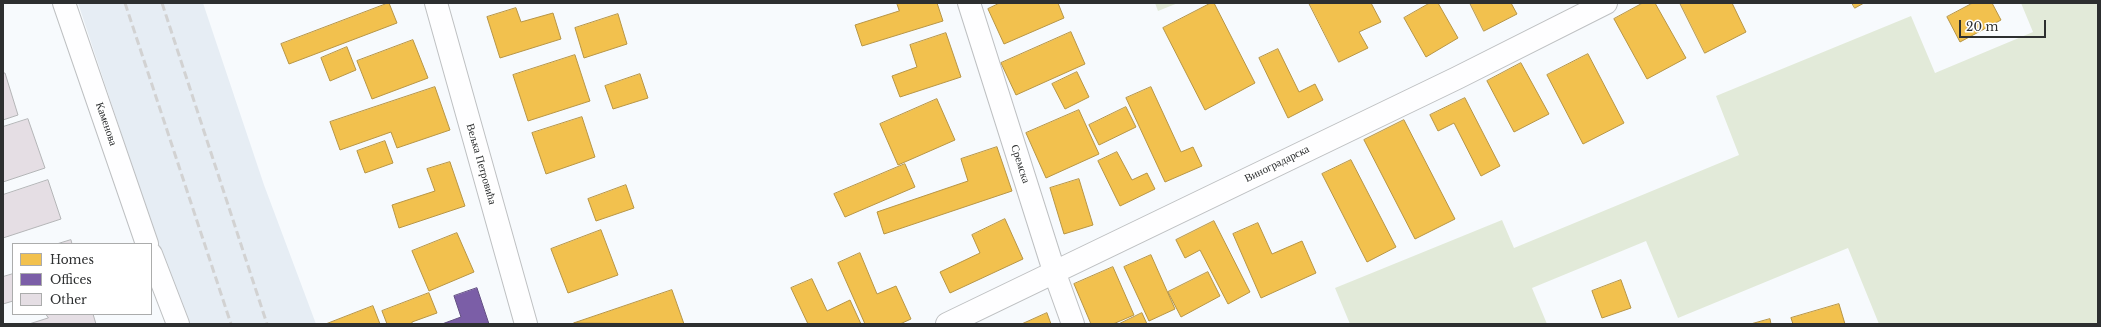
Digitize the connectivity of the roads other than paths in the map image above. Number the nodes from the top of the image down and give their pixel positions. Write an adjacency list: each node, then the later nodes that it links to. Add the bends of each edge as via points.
1 (64, 3): 5 (street, Каменова)
2 (436, 3): 9 (street, Вељка Петровића)
3 (969, 3): 7 (street, Сремска)
4 (1606, 3): 7 (street, Виноградарска, via 1457,78)
5 (147, 243)
6 (152, 257): 8 (street)
7 (1054, 271): 10 (street, Виноградарска); 11 (street, Сремска)
8 (178, 324)
9 (526, 324)
10 (947, 324)
11 (1073, 324)

